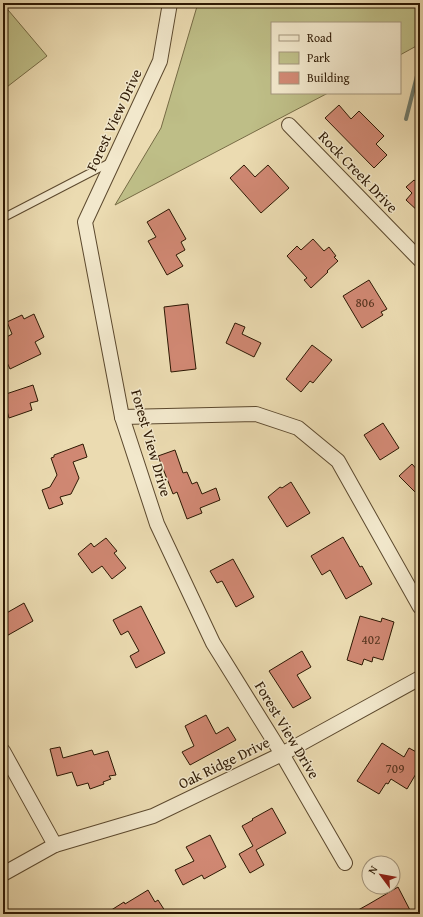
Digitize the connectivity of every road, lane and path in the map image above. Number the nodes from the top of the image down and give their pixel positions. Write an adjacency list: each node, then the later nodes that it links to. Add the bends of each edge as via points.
1 (170, 3): 3 (street, Forest View Drive, via 160,61)
2 (289, 125): 5 (street, Rock Creek Drive)
3 (114, 160): 4 (lane); 6 (street, Forest View Drive, via 85,222)
4 (3, 218)
5 (420, 260)
6 (122, 417): 7 (street, via 256,414 298,428 338,461); 10 (street, Forest View Drive, via 157,524 210,636)
7 (420, 607)
8 (420, 678): 10 (street, Oak Ridge Drive)
9 (3, 751): 11 (street)
10 (282, 754): 11 (street, Oak Ridge Drive, via 152,816); 12 (street, Forest View Drive)
11 (55, 845): 13 (street, Oak Ridge Drive)
12 (345, 862)
13 (3, 874)

